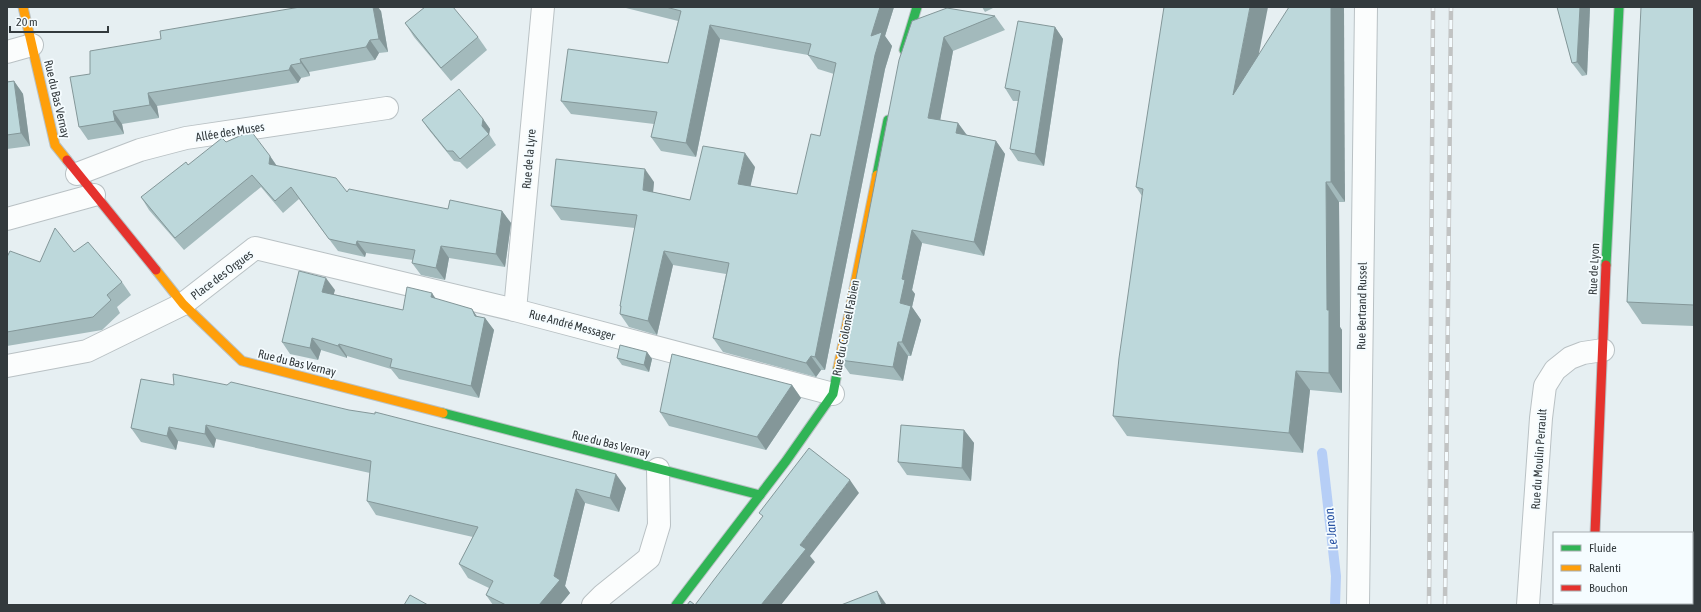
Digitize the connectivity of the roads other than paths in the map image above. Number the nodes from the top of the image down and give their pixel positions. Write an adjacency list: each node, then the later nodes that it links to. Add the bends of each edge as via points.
1 (24, 7): 6 (street, Rue du Bas Vernay)
2 (543, 7): 16 (street, Rue de la Lyre)
3 (917, 7): 8 (street)
4 (1366, 7): 25 (street, Rue Bertrand Russel)
5 (1620, 7): 17 (street, Rue de Lyon)
6 (32, 45): 7 (street); 11 (street, Rue du Bas Vernay, via 55,145)
7 (7, 52)
8 (902, 57)
9 (387, 108): 11 (street, Allée des Muses, via 186,138 140,150)
10 (890, 109): 19 (street, Rue du Colonel Fabien)
11 (77, 174): 12 (street, Rue du Bas Vernay)
12 (94, 195): 13 (street); 15 (street, Rue du Bas Vernay)
13 (7, 219)
14 (309, 261): 15 (street, Place des Orgues, via 254,248); 16 (street, Rue André Messager)
15 (183, 304): 18 (street, via 87,351); 20 (street, Rue du Bas Vernay, via 242,362)
16 (515, 310): 19 (street, Rue André Messager)
17 (1603, 350): 22 (street, Rue de Lyon); 26 (street, Rue du Moulin Perrault, via 1570,358 1555,370 1545,386)
18 (7, 366)
19 (833, 394): 21 (street, Rue du Colonel Fabien)
20 (658, 469): 21 (street, Rue du Bas Vernay); 23 (street, via 659,525 649,558)
21 (760, 495): 24 (street, Rue du Colonel Fabien)
22 (1595, 532)
23 (594, 605)
24 (676, 605)
25 (1358, 605)
26 (1528, 605)

